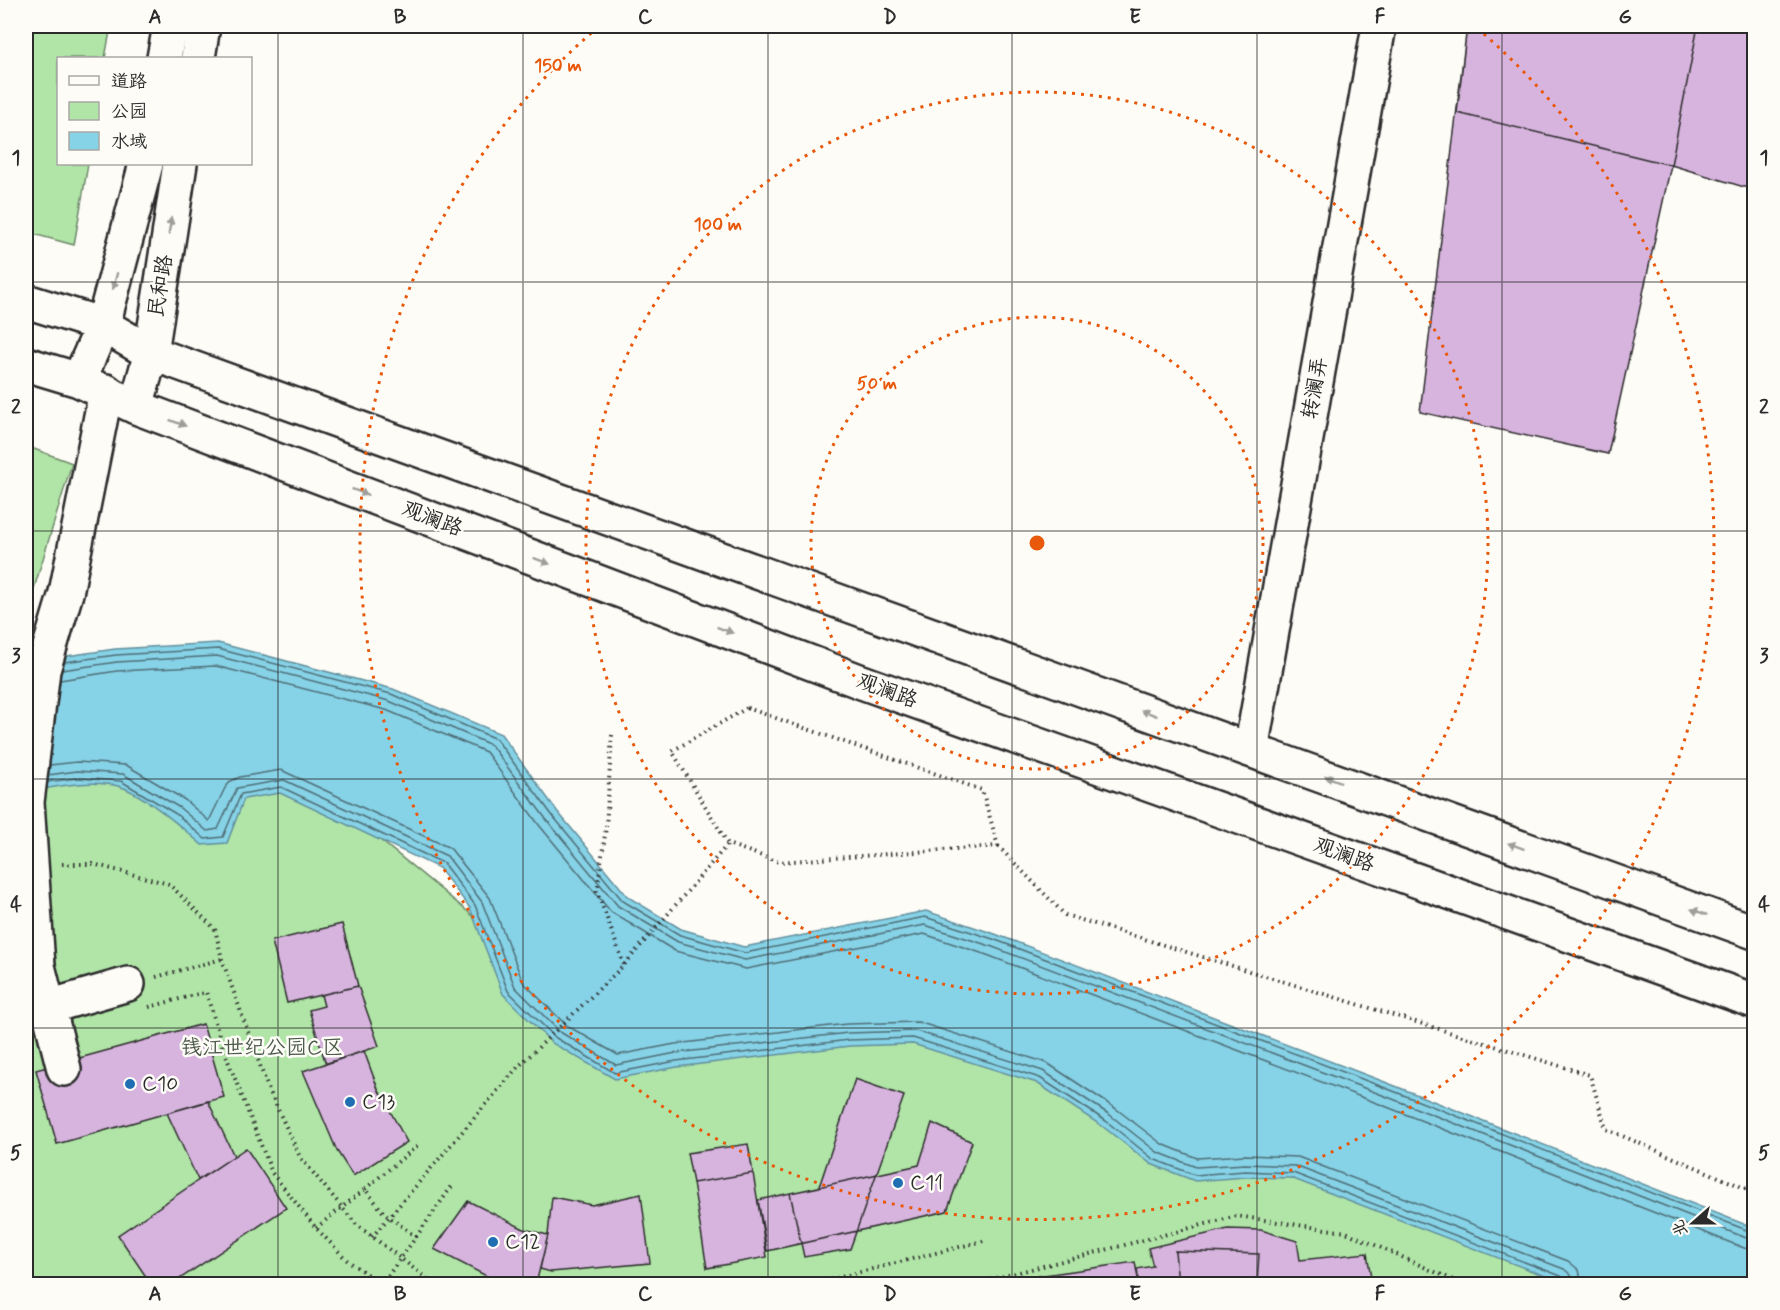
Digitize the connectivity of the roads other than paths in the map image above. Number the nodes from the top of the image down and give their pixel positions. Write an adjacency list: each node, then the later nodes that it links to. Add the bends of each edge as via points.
1 (170, 26): 4 (main road)
2 (203, 26): 5 (main road)
3 (1379, 26): 14 (main road, 转澜弄)
4 (164, 57)
5 (198, 57)
6 (146, 165): 9 (main road, 民和路, one-way to 9)
7 (180, 165): 10 (main road, 民和路, one-way to 7)
8 (26, 301): 9 (main road)
9 (103, 325): 10 (main road); 12 (main road, 民和路)
10 (151, 353): 13 (main road, 民和路); 14 (main road, one-way to 10)
11 (26, 364): 12 (main road, 观澜路)
12 (93, 386): 13 (main road, 观澜路); 18 (main road, 民和路, bridge, via 66,593 43,670 27,802 38,966)
13 (136, 407): 17 (main road, 观澜路, one-way to 17, via 859,681)
14 (1251, 750): 15 (main road, one-way to 14)
15 (1755, 932)
16 (128, 984): 18 (main road)
17 (1755, 1001)
18 (48, 1007): 19 (main road, 民和路)
19 (64, 1070)

